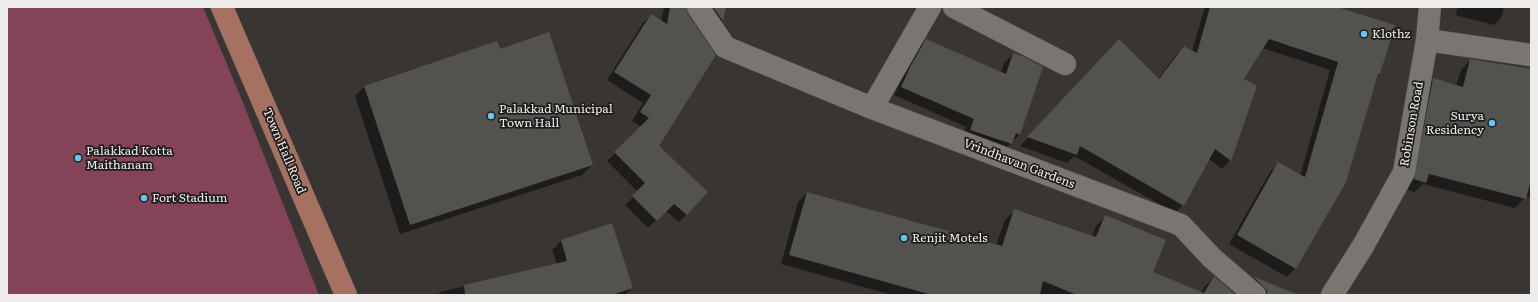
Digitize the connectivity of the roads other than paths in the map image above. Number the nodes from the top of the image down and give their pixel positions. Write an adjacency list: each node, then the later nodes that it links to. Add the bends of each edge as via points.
1 (222, 7): 10 (main road, Town Hall Road)
2 (698, 7): 9 (street, Vrindhavan Gardens, via 725,47)
3 (930, 7): 9 (street)
4 (954, 7): 8 (street)
5 (1430, 7): 6 (street, Robinson Road)
6 (1427, 40): 7 (street); 12 (street, Robinson Road, via 1404,172)
7 (1531, 55)
8 (1064, 64)
9 (872, 108): 11 (street, Vrindhavan Gardens, via 1181,226 1212,258)
10 (346, 295)
11 (1255, 295)
12 (1332, 295)

